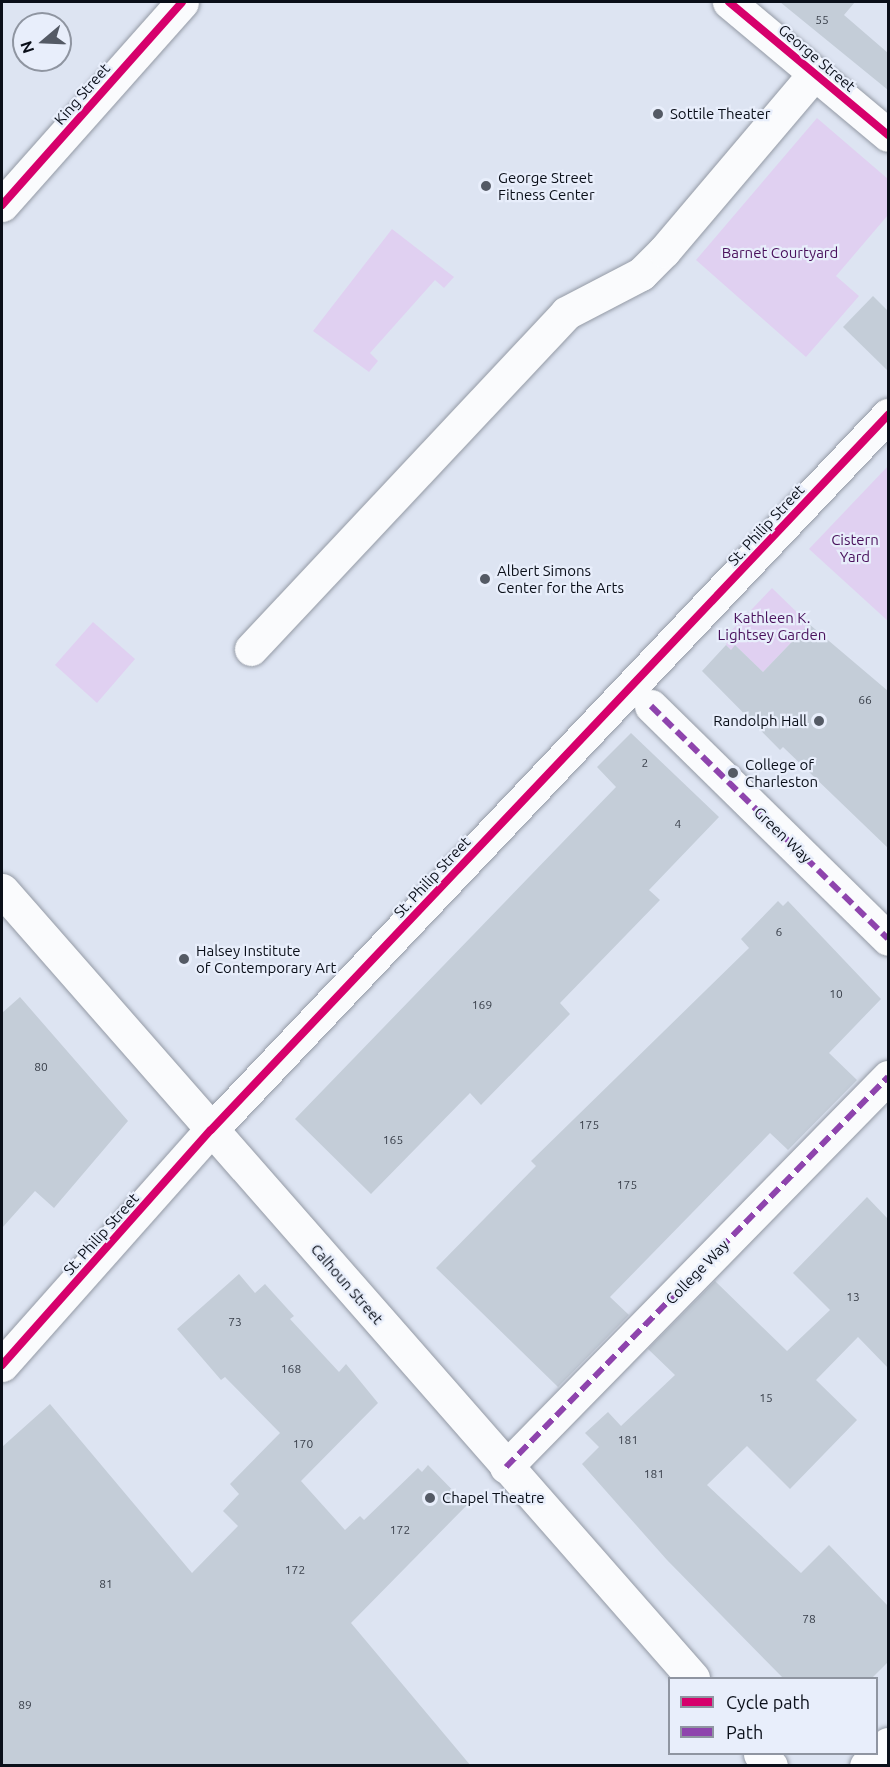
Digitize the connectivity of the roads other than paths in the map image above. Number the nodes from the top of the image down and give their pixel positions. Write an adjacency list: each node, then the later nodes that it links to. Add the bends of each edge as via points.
1 (182, 2): 5 (street, King Street)
2 (729, 2): 3 (street, George Street)
3 (815, 73): 4 (street, George Street); 7 (street, via 641,274 566,312)
4 (888, 135)
5 (2, 205)
6 (888, 415): 12 (street, St. Philip Street)
7 (251, 649)
8 (651, 706): 10 (street, Green Way)
9 (2, 890): 12 (street, Calhoun Street)
10 (888, 939)
11 (888, 1077): 14 (street, College Way)
12 (211, 1130): 13 (street, St. Philip Street); 14 (street, Calhoun Street)
13 (2, 1365)
14 (506, 1467): 15 (street, Calhoun Street)
15 (692, 1677)
16 (877, 1755): 17 (street)
17 (866, 1766)

